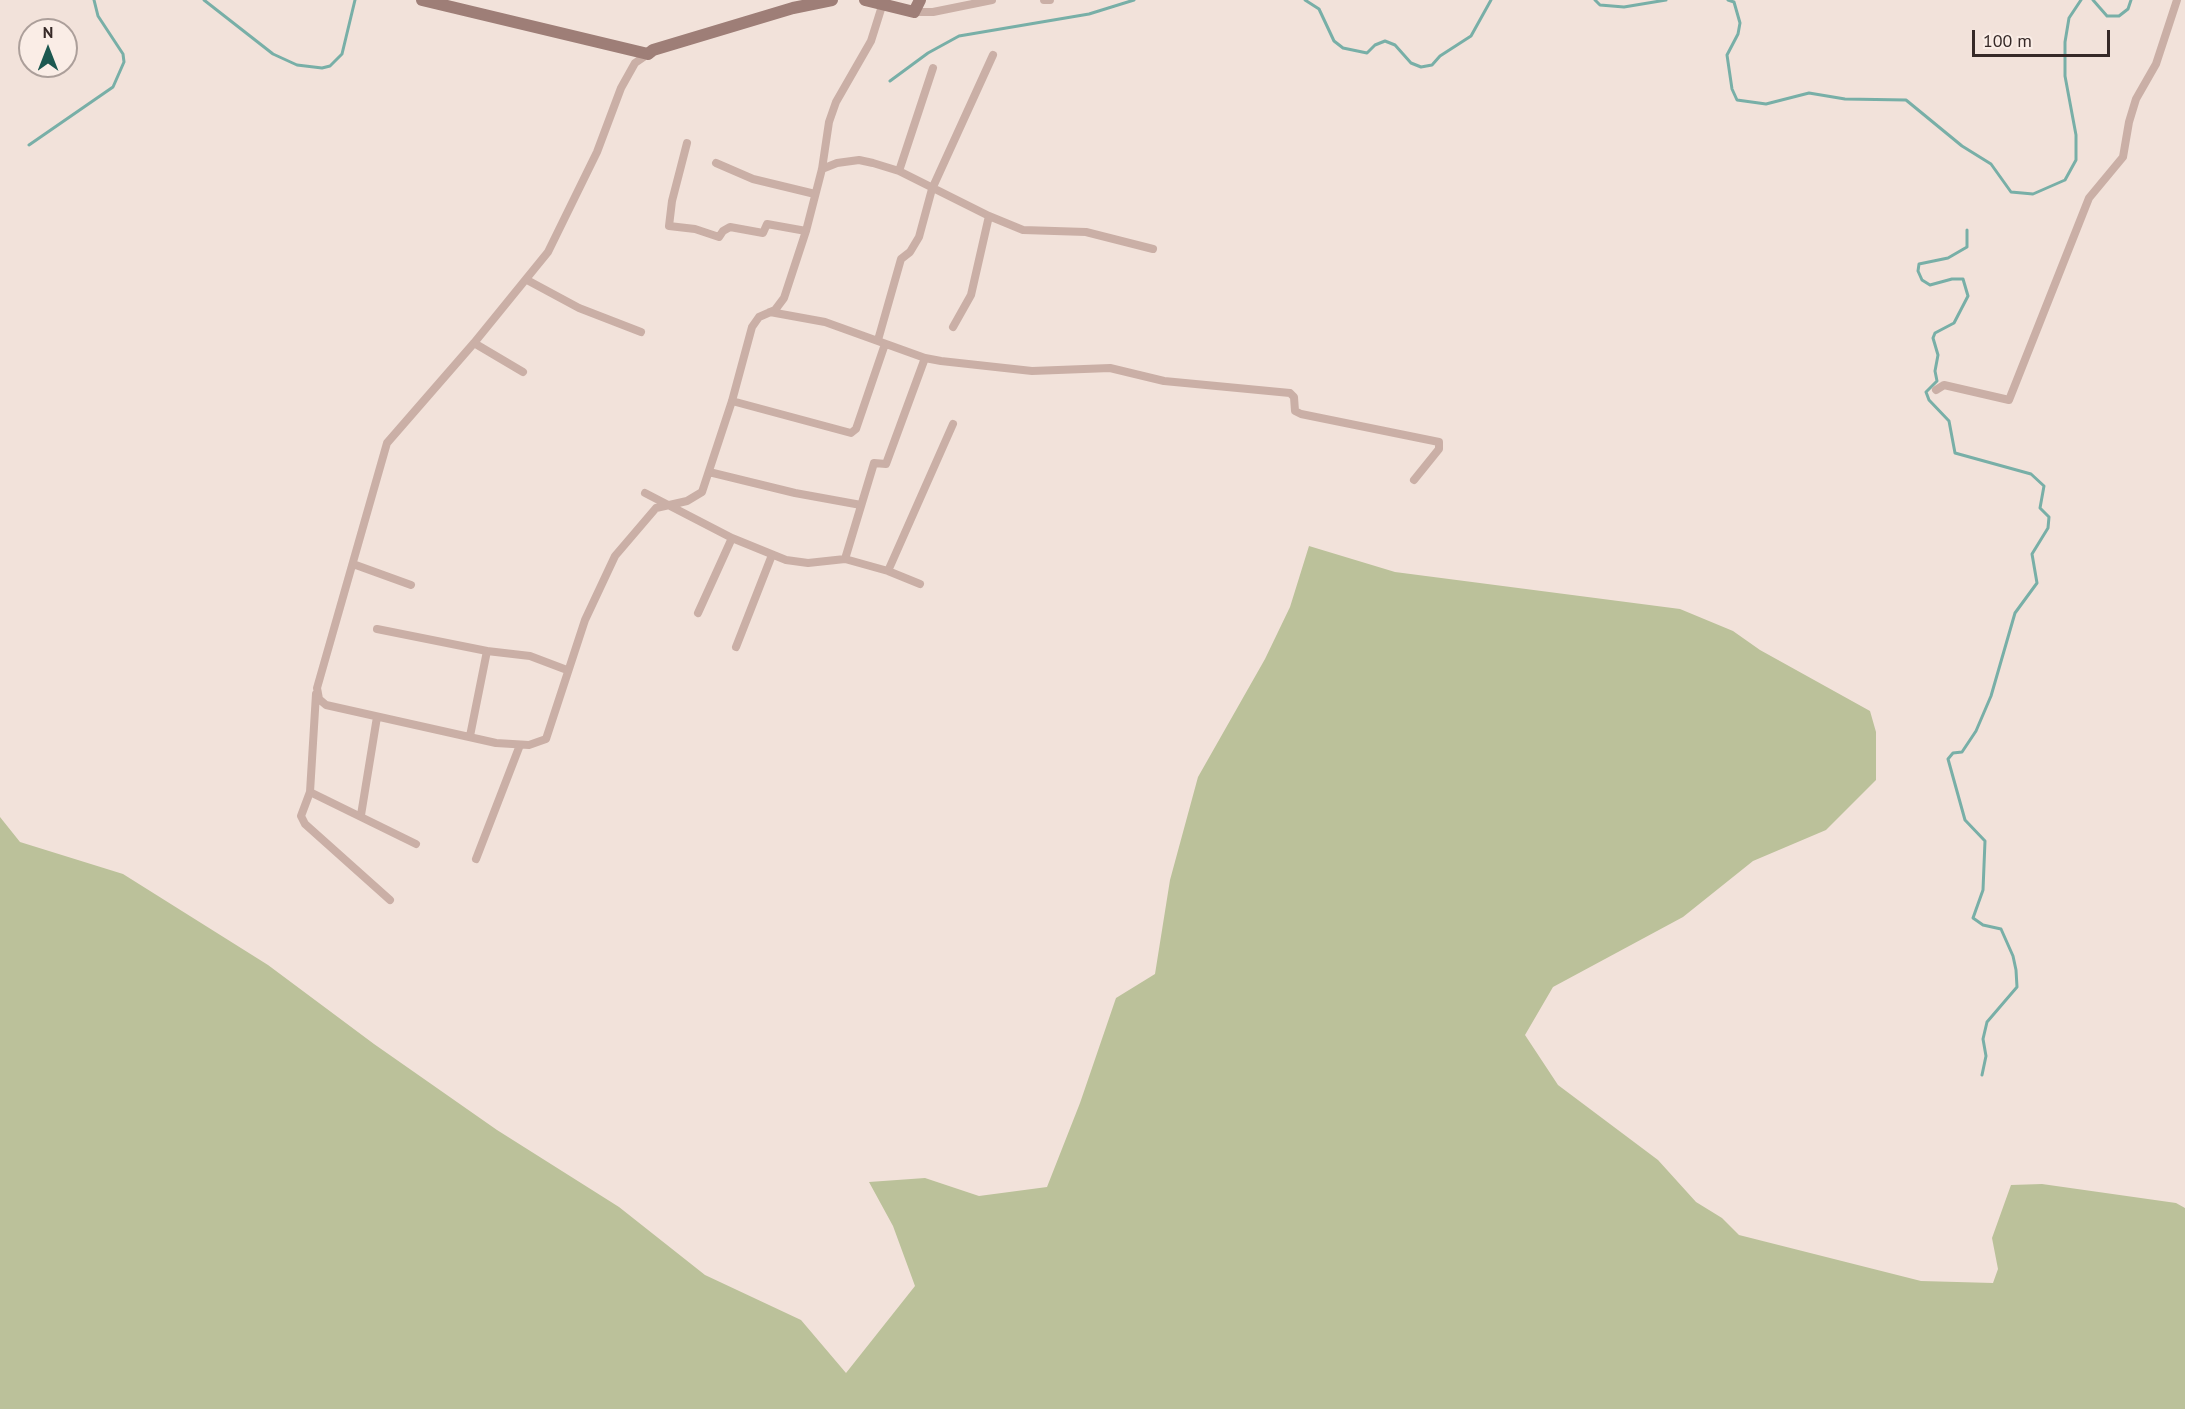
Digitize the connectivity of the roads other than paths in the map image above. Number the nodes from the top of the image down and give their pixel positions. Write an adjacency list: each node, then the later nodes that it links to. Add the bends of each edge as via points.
1 (422, 0): 10 (street)
2 (832, 0): 10 (street, via 783,11)
3 (865, 0): 8 (street)
4 (992, 0): 9 (street, via 933,12)
5 (1044, 0): 6 (street)
6 (1050, 0)
7 (2177, 0): 30 (street, via 2156,64 2136,99 2123,157 2089,198 2009,400 1944,385)
8 (882, 6): 9 (street); 15 (street, via 871,41 836,102)
9 (917, 6)
10 (648, 54): 22 (street, via 635,63 621,88 562,228)
11 (993, 55): 17 (street)
12 (933, 68): 16 (street)
13 (687, 143): 20 (street, via 669,226 720,237 730,227 763,233 767,224)
14 (716, 164): 18 (street, via 753,179)
15 (822, 169): 16 (street, via 859,160); 18 (street)
16 (899, 171): 17 (street)
17 (932, 189): 19 (street); 26 (street, via 919,237 901,259)
18 (815, 194): 20 (street)
19 (989, 216): 21 (street, via 1023,230 1086,232); 24 (street, via 971,295)
20 (806, 231): 23 (street, via 784,298)
21 (1153, 249)
22 (527, 280): 25 (street, via 579,308); 27 (street)
23 (771, 312): 26 (street, via 825,322); 31 (street, via 759,317 752,327)
24 (953, 327)
25 (641, 332)
26 (881, 342): 28 (street); 31 (street, via 856,429 845,437)
27 (474, 344): 29 (street); 41 (street, via 387,443)
28 (925, 358): 34 (street, via 1032,371 1110,368 1164,381 1290,393 1295,411 1301,414 1439,442 1439,449); 37 (street, via 886,464 874,463)
29 (523, 372)
30 (1936, 390)
31 (732, 401): 33 (street)
32 (953, 424): 42 (street)
33 (709, 472): 36 (street, via 696,498); 37 (street)
34 (1414, 480)
35 (645, 493): 36 (street)
36 (671, 505): 38 (street); 49 (street, via 653,511 615,556 596,591)
37 (861, 505): 40 (street)
38 (732, 537): 39 (street); 45 (street)
39 (772, 555): 40 (street, via 799,563); 47 (street)
40 (845, 559): 42 (street)
41 (353, 564): 44 (street); 50 (street)
42 (888, 571): 43 (street)
43 (920, 584)
44 (411, 585)
45 (698, 613)
46 (377, 629): 48 (street)
47 (736, 647)
48 (487, 651): 49 (street, via 530,656); 52 (street)
49 (567, 670): 53 (street, via 546,739)
50 (317, 688): 51 (street, via 319,699 326,705); 54 (street)
51 (377, 717): 52 (street); 55 (street)
52 (470, 736): 53 (street)
53 (520, 745): 57 (street)
54 (310, 792): 55 (street); 58 (street, via 301,816 305,824)
55 (361, 815): 56 (street)
56 (416, 844)
57 (476, 858)
58 (390, 900)

